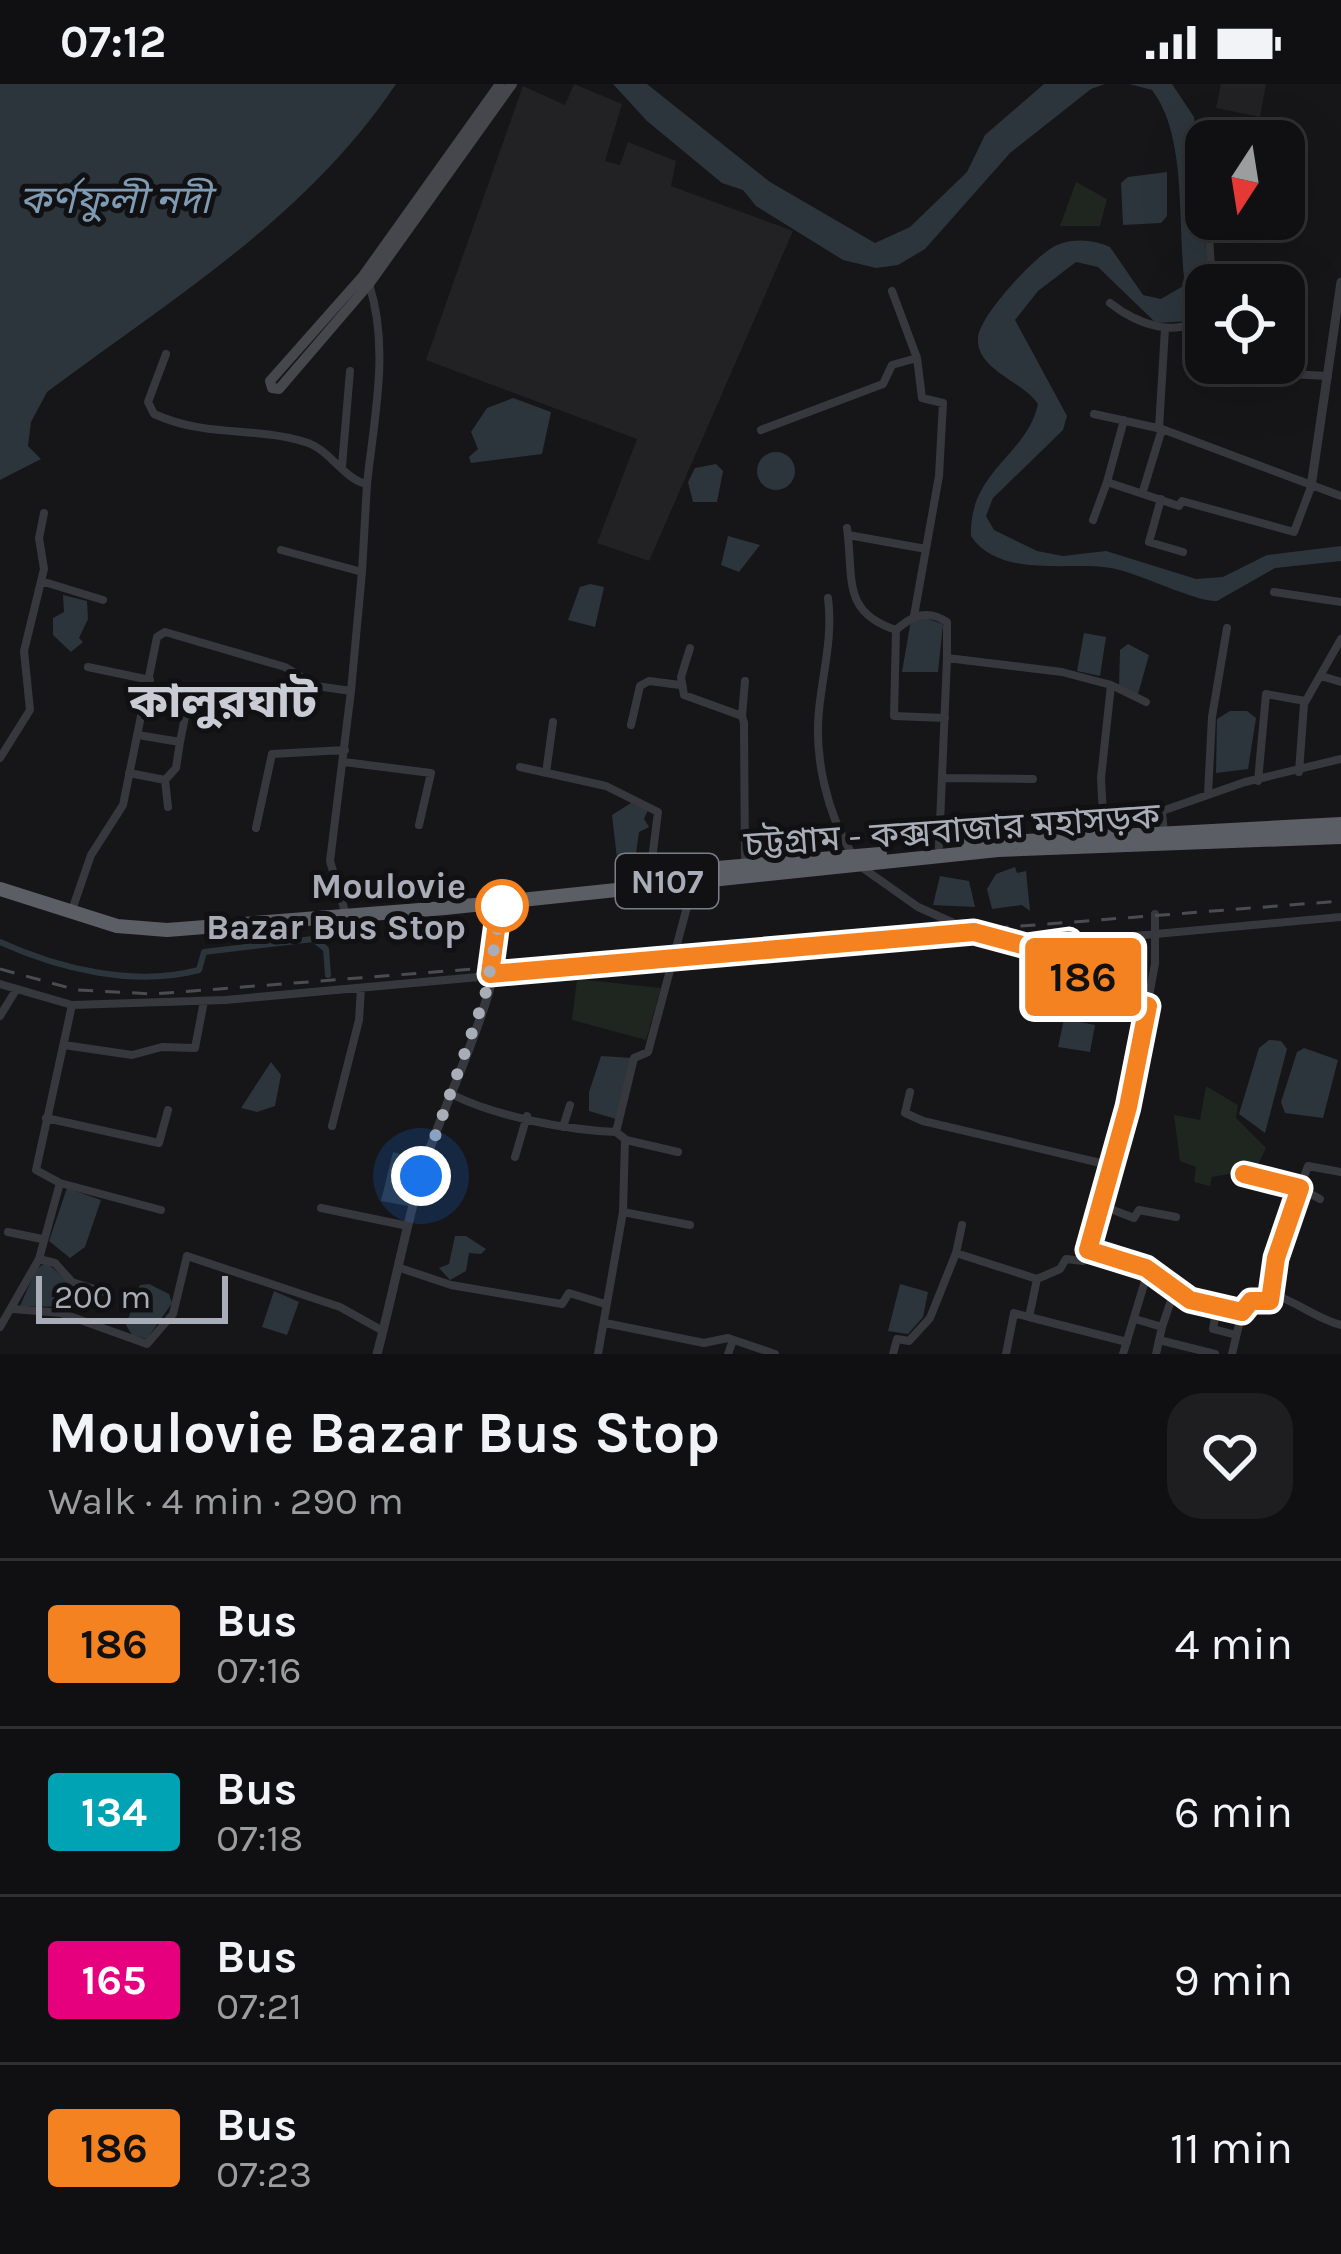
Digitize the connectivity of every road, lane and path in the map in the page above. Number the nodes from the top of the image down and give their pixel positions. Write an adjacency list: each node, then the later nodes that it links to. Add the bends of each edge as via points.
1 (500, 84): 4 (main road, via 272,388 280,389)
2 (512, 84): 4 (main road)
3 (1341, 282): 13 (street)
4 (369, 284): 20 (street, via 380,360)
5 (892, 291): 10 (street)
6 (1110, 304): 8 (street)
7 (1185, 326): 8 (street)
8 (1165, 329): 16 (street)
9 (166, 354): 18 (street, via 148,402 154,414 198,430 308,442)
10 (917, 358): 17 (street, via 892,365 883,384); 27 (street, via 922,398 943,403)
11 (350, 371): 18 (street)
12 (1305, 375): 13 (street)
13 (1329, 376): 21 (street)
14 (1094, 414): 15 (street)
15 (1124, 420): 16 (street); 19 (street)
16 (1160, 429): 21 (street); 22 (street)
17 (761, 430)
18 (342, 468): 20 (street)
19 (1107, 482): 22 (street); 26 (street)
20 (367, 484): 30 (street)
21 (1311, 487): 23 (street); 24 (street, via 1295,532)
22 (1143, 491): 24 (street)
23 (1341, 496)
24 (1161, 499): 29 (street, via 1149,542)
25 (44, 513): 31 (street)
26 (1093, 520)
27 (926, 549): 36 (street); 38 (street, via 848,532 861,613)
28 (281, 550): 30 (street)
29 (1183, 552)
30 (362, 572): 49 (street)
31 (41, 581): 34 (street); 60 (street, via 24,651 30,710)
32 (1274, 592): 35 (street)
33 (828, 598): 80 (street, via 819,754)
34 (103, 600)
35 (1341, 602)
36 (914, 616): 38 (street); 41 (street, via 947,622)
37 (1227, 628): 71 (street)
38 (896, 630): 54 (street, via 894,716)
39 (1341, 640): 43 (street)
40 (690, 648): 47 (street)
41 (947, 658): 48 (street); 54 (street)
42 (88, 667): 44 (street)
43 (1321, 676): 46 (street); 50 (street)
44 (151, 680): 49 (street, via 165,632); 57 (street)
45 (745, 681): 53 (street)
46 (1341, 682)
47 (680, 685): 53 (street, via 684,695); 56 (street, via 640,686)
48 (1111, 685): 51 (street); 76 (street)
49 (351, 691): 59 (street)
50 (1305, 701): 64 (street); 70 (street, via 1266,694)
51 (1146, 702)
52 (187, 707): 58 (street)
53 (742, 716): 81 (street)
54 (945, 718): 67 (street)
55 (553, 722): 66 (street)
56 (632, 724)
57 (138, 735): 58 (street); 65 (street)
58 (180, 742): 69 (street)
59 (345, 750): 62 (street); 75 (street, via 272,754)
60 (0, 758)
61 (1341, 759): 64 (street)
62 (344, 762): 74 (street, via 431,773); 87 (street, via 330,862)
63 (520, 767): 66 (street)
64 (1299, 772): 70 (street)
65 (129, 773): 69 (street); 86 (street, via 122,806 91,855)
66 (546, 773): 82 (street, via 606,786 658,812)
67 (944, 778): 68 (street); 79 (street)
68 (1034, 779)
69 (165, 780): 72 (street)
70 (1258, 781): 71 (street)
71 (1208, 794): 77 (street, via 1162,811)
72 (168, 807)
73 (1341, 824): 77 (highway, চট্টগ্রাম - কক্সবাজার মহাসড়ক / N107)
74 (418, 825)
75 (256, 828)
76 (1104, 834): 77 (highway, চট্টগ্রাম - কক্সবাজার মহাসড়ক / N107); 79 (highway, চট্টগ্রাম - কক্সবাজার মহাসড়ক / N107)
77 (1164, 836): 78 (highway, চট্টগ্রাম - কক্সবাজার মহাসড়ক / N107); 80 (highway, চট্টগ্রাম - কক্সবাজার মহাসড়ক / N107)
78 (1341, 837)
79 (939, 847): 80 (highway, চট্টগ্রাম - কক্সবাজার মহাসড়ক / N107)
80 (856, 861): 81 (highway, চট্টগ্রাম - কক্সবাজার মহাসড়ক / N107); 90 (street, via 897,896)
81 (746, 870): 82 (highway, চট্টগ্রাম - কক্সবাজার মহাসড়ক / N107); 83 (highway, চট্টগ্রাম - কক্সবাজার মহাসড়ক / N107)
82 (650, 875): 85 (highway, চট্টগ্রাম - কক্সবাজার মহাসড়ক / N107)
83 (694, 879): 85 (highway, চট্টগ্রাম - কক্সবাজার মহাসড়ক / N107); 93 (street)
84 (0, 885): 86 (highway, চট্টগ্রাম - কক্সবাজার মহাসড়ক / N107)
85 (502, 897): 87 (highway, চট্টগ্রাম - কক্সবাজার মহাসড়ক / N107); 94 (street)
86 (72, 909): 87 (highway, চট্টগ্রাম - কক্সবাজার মহাসড়ক / N107, via 150,922)
87 (346, 912)
88 (1155, 914): 91 (street)
89 (1341, 917): 91 (street)
90 (974, 932): 92 (street, via 1026,946); 93 (street)
91 (1156, 932): 92 (street); 100 (street)
92 (1069, 940): 100 (street, via 1087,982)
93 (674, 956): 94 (street); 111 (street, via 648,1052 634,1058)
94 (490, 974): 96 (street); 104 (street)
95 (0, 984): 97 (street)
96 (361, 988): 98 (street); 109 (street)
97 (16, 990): 99 (street); 101 (street)
98 (204, 1001): 99 (street); 102 (street, via 195,1048 132,1055)
99 (72, 1005): 102 (street)
100 (1148, 1006): 114 (street)
101 (0, 1016)
102 (64, 1045): 108 (street)
103 (910, 1092): 114 (street, via 904,1113 923,1121)
104 (453, 1095): 107 (street); 127 (street)
105 (570, 1105): 110 (street)
106 (168, 1110): 108 (street, via 159,1143)
107 (527, 1116): 110 (street); 113 (street)
108 (46, 1118): 117 (street, via 36,1170)
109 (332, 1126)
110 (563, 1126): 111 (street)
111 (621, 1136): 112 (street); 123 (street)
112 (678, 1152)
113 (515, 1157)
114 (1109, 1166): 120 (street)
115 (1341, 1172): 118 (street, via 1309,1165)
116 (1244, 1174): 118 (street)
117 (60, 1183): 122 (street); 129 (street)
118 (1300, 1188): 119 (street); 138 (street)
119 (1320, 1199)
120 (1100, 1204): 124 (street, via 1134,1218 1139,1210); 130 (street)
121 (321, 1208): 127 (street)
122 (161, 1210)
123 (623, 1212): 125 (street); 139 (street)
124 (1176, 1216)
125 (689, 1225)
126 (962, 1225): 131 (street)
127 (410, 1227): 133 (street)
128 (8, 1232): 129 (street)
129 (42, 1239): 132 (street)
130 (1088, 1250): 134 (street); 135 (street, via 1083,1261 1066,1259)
131 (956, 1252): 135 (street); 159 (street, via 930,1318 909,1341 897,1339)
132 (39, 1259): 137 (street); 141 (street)
133 (400, 1268): 139 (street, via 496,1294 562,1304 569,1293); 149 (street)
134 (1148, 1271): 136 (street); 144 (street)
135 (1037, 1279): 143 (street)
136 (1176, 1288): 140 (street); 148 (street)
137 (104, 1292)
138 (1272, 1294): 142 (street); 146 (street)
139 (605, 1304): 145 (street)
140 (1217, 1306): 142 (street); 150 (street, via 1213,1329)
141 (14, 1309): 147 (street); 149 (street, via 62,1313 146,1344 173,1314 187,1256 340,1307)
142 (1242, 1312): 150 (street)
143 (1029, 1317): 153 (street); 160 (street, via 1014,1313)
144 (1136, 1319): 148 (street); 153 (street)
145 (605, 1323): 151 (street, via 704,1343); 156 (street)
146 (1341, 1325)
147 (0, 1327)
148 (1162, 1327): 152 (street)
149 (383, 1331): 155 (street)
150 (1236, 1335): 164 (street)
151 (734, 1340): 157 (street); 158 (street)
152 (1159, 1340): 154 (street); 162 (street)
153 (1127, 1342): 161 (street)
154 (1185, 1350): 163 (street)
155 (377, 1354)
156 (598, 1354)
157 (728, 1354)
158 (775, 1354)
159 (893, 1354)
160 (1006, 1354)
161 (1123, 1354)
162 (1156, 1354)
163 (1215, 1354)
164 (1232, 1354)

